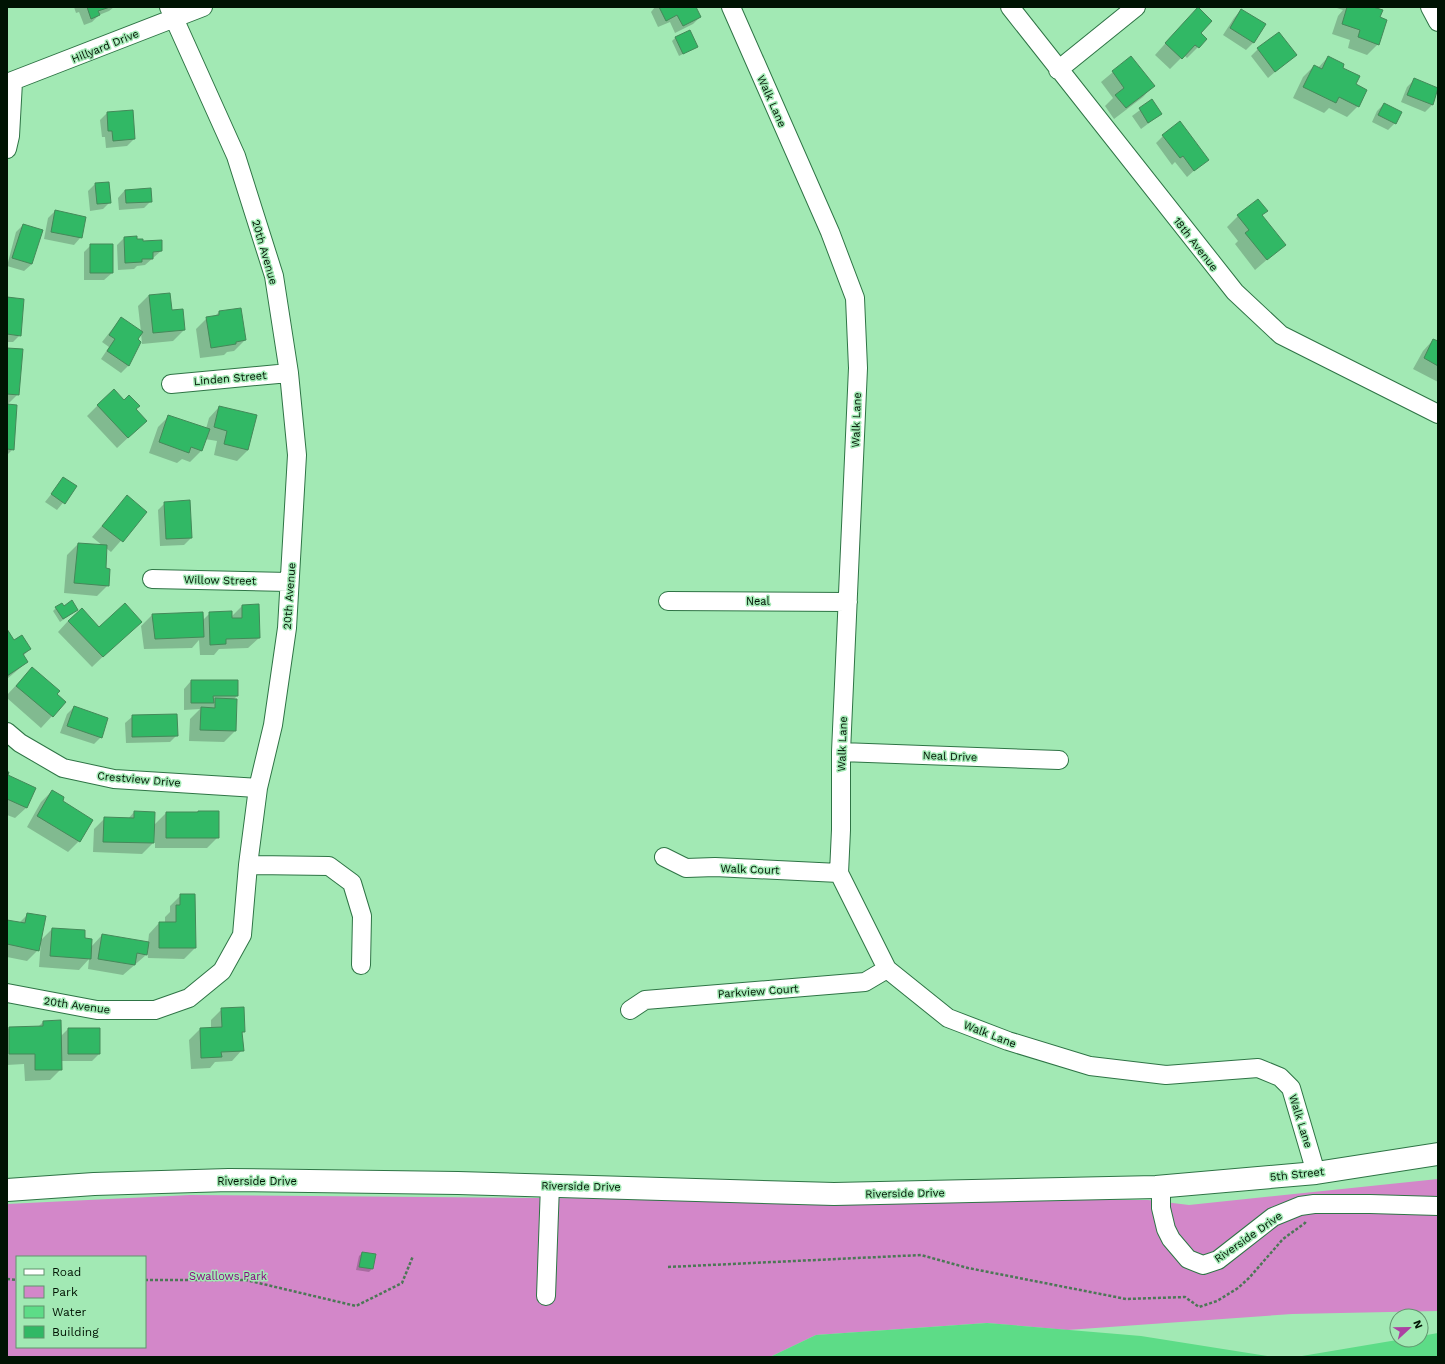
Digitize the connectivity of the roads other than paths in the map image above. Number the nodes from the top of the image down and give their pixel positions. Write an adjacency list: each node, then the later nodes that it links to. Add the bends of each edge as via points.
1 (203, 7): 6 (street, Hillyard Drive)
2 (731, 7): 17 (street, Walk Lane, via 827,225 855,298 858,368)
3 (1010, 7): 8 (street, 18th Avenue)
4 (1136, 7): 8 (street)
5 (1430, 7): 7 (street)
6 (172, 13): 9 (street, Hillyard Drive); 11 (street, 20th Avenue, via 236,156 274,276)
7 (1438, 22)
8 (1058, 70): 13 (street, 18th Avenue, via 1235,292 1281,335)
9 (10, 83): 10 (street, via 10,136)
10 (7, 149)
11 (289, 373): 12 (street, Linden Street); 15 (street, 20th Avenue, via 297,454)
12 (171, 384)
13 (1438, 414)
14 (152, 579): 15 (street, Willow Street)
15 (289, 582): 21 (street, 20th Avenue, via 287,628 276,702)
16 (668, 601): 17 (street, Neal)
17 (848, 602): 19 (street, Walk Lane)
18 (7, 732): 21 (street, Crestview Drive, via 20,743 63,768 114,779)
19 (841, 752): 20 (street, Neal Drive); 24 (street, Walk Lane)
20 (1059, 760)
21 (258, 788): 23 (street, 20th Avenue)
22 (664, 857): 24 (street, Walk Court, via 686,868)
23 (248, 865): 25 (street, via 329,866 352,883 362,916); 27 (street, 20th Avenue, via 242,935 222,971 189,998 155,1010 104,1010)
24 (839, 873): 26 (street, Walk Lane)
25 (361, 965)
26 (887, 969): 28 (street, Parkview Court, via 865,982 645,1000); 30 (street, Walk Lane, via 948,1018 1008,1041 1090,1066 1166,1075 1250,1067 1266,1069 1291,1088)
27 (7, 993)
28 (630, 1010)
29 (1438, 1154): 30 (main road, 5th Street)
30 (1316, 1173): 32 (main road, 5th Street)
31 (550, 1185): 32 (main road, Riverside Drive, via 834,1194); 33 (main road, Riverside Drive, via 229,1180 94,1184); 35 (street)
32 (1158, 1187): 34 (street, Riverside Drive, via 1160,1208 1171,1238 1188,1259 1203,1264 1218,1260 1273,1217 1286,1210 1310,1205)
33 (7, 1190)
34 (1438, 1206)
35 (546, 1296)

